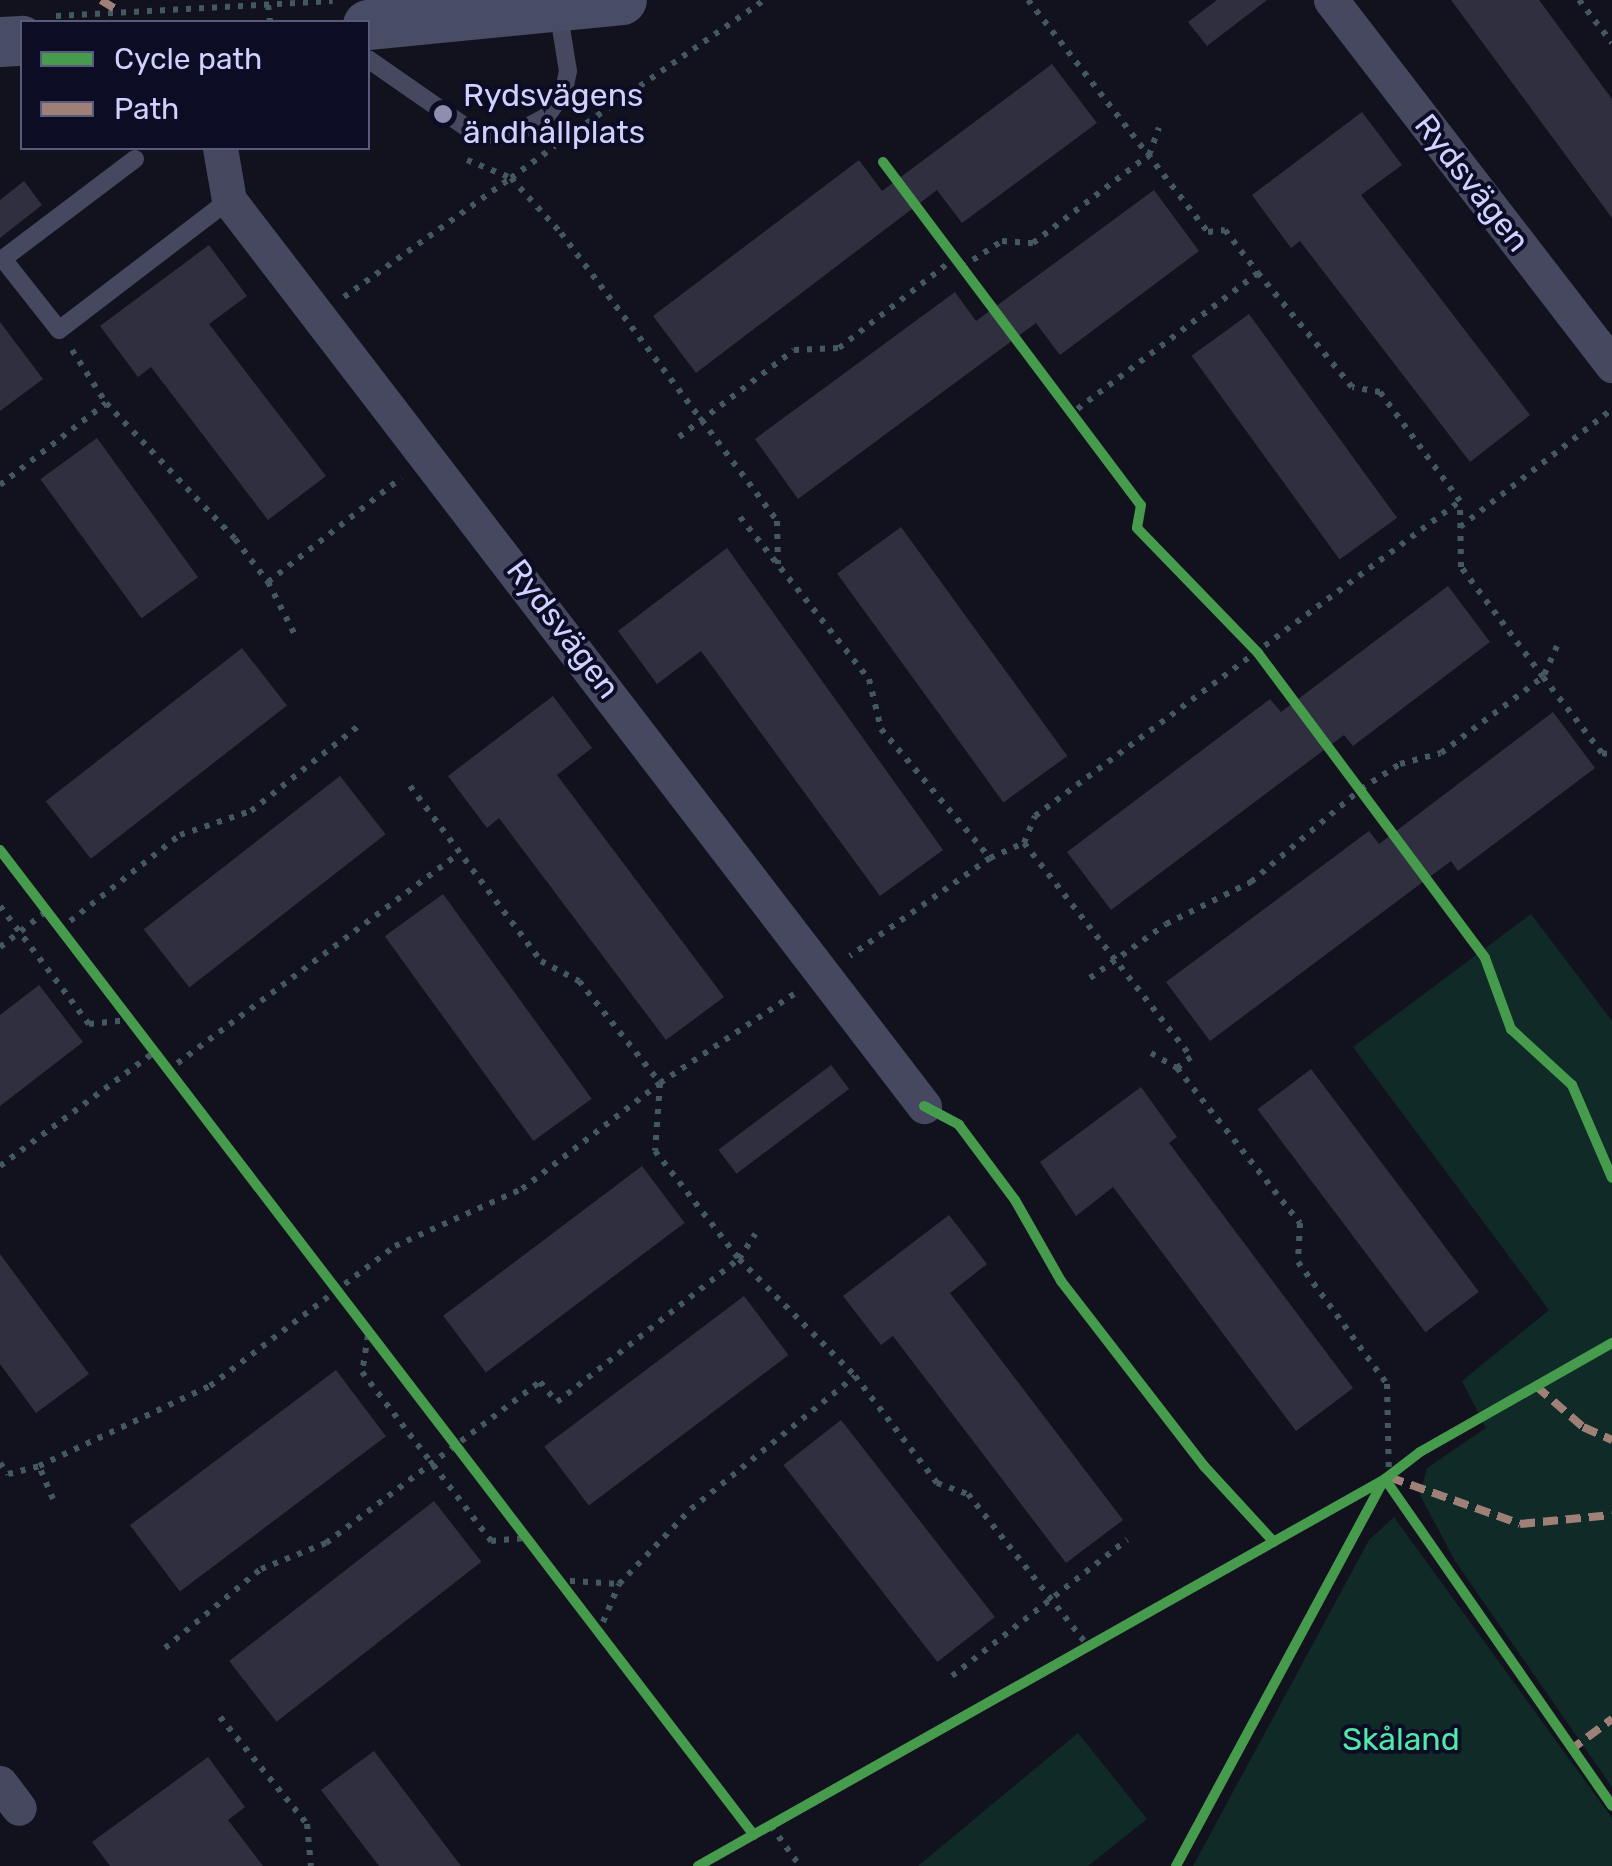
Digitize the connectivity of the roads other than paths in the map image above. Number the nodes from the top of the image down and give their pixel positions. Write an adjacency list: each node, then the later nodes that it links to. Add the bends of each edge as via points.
1 (622, 0): 3 (street)
2 (1332, 0): 9 (street, Rydsvägen)
3 (558, 10): 4 (street); 5 (lane, via 568,71 564,91 546,117 508,137 473,132)
4 (370, 25)
5 (370, 60)
6 (220, 150): 8 (street, Rydsvägen)
7 (135, 159): 8 (lane, via 4,259 60,330)
8 (229, 200): 10 (street, Rydsvägen)
9 (1612, 366)
10 (924, 1106)

